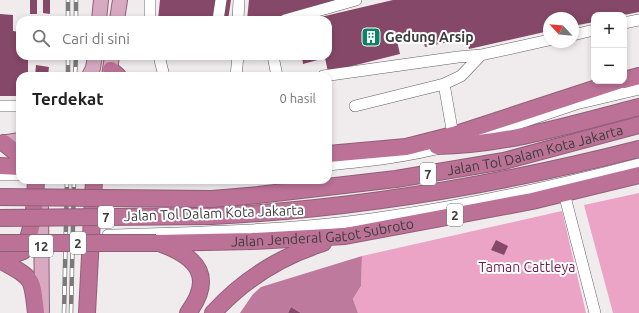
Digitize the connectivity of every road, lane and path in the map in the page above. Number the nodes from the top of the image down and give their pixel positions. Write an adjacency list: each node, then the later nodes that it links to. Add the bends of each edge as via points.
1 (101, 0): 7 (main road)
2 (120, 0): 8 (main road)
3 (150, 0): 9 (street)
4 (221, 0): 10 (street)
5 (238, 0): 11 (street)
6 (356, 0): 12 (street)
7 (99, 16)
8 (118, 16)
9 (150, 16)
10 (219, 16)
11 (238, 16)
12 (299, 16)
13 (639, 20): 14 (street)
14 (627, 22)
15 (591, 31): 16 (street)
16 (579, 34)
17 (543, 41): 18 (street)
18 (481, 55): 27 (street); 30 (street, via 461,76)
19 (94, 60): 23 (main road)
20 (160, 60): 24 (street)
21 (238, 60): 25 (street)
22 (274, 60): 26 (street)
23 (91, 72)
24 (163, 72)
25 (236, 72)
26 (276, 72)
27 (332, 75)
28 (639, 76): 29 (highway)
29 (627, 79)
30 (444, 84): 35 (street); 38 (street)
31 (610, 84): 38 (highway)
32 (639, 89): 38 (street, via 576,104)
33 (0, 106): 34 (street)
34 (15, 106)
35 (355, 106)
36 (639, 107): 38 (highway, via 516,137)
37 (639, 125): 55 (highway, Jalan Tol Dalam Kota Jakarta / 7, bridge, via 504,161 396,179 258,195 212,198)
38 (452, 140): 42 (highway, via 406,147); 45 (street, via 398,157)
39 (16, 141): 40 (main road)
40 (2, 143): 43 (highway)
41 (639, 149): 56 (highway, Jalan Tol Dalam Kota Jakarta / 7, bridge, via 556,170 386,201 277,213)
42 (332, 151)
43 (16, 153)
44 (639, 164): 57 (street, via 493,198 385,217 287,227)
45 (332, 165)
46 (0, 166): 47 (highway)
47 (16, 167)
48 (0, 175): 49 (street)
49 (16, 175)
50 (639, 175): 54 (highway, Jalan Jenderal Gatot Subroto / 2)
51 (36, 184): 61 (highway, via 31,235 23,251)
52 (40, 184): 64 (main road, 12)
53 (94, 184): 62 (highway)
54 (564, 193): 58 (highway, Jalan Jenderal Gatot Subroto / 2); 67 (street)
55 (0, 197)
56 (0, 218)
57 (108, 235)
58 (345, 236): 60 (highway, Jalan Jenderal Gatot Subroto / 2); 66 (highway, via 299,251 271,265 239,287)
59 (0, 243): 60 (highway, Jalan Jenderal Gatot Subroto / 2, bridge)
60 (157, 243): 65 (highway, via 191,259 199,273 202,284 200,295)
61 (0, 259): 63 (highway, via 26,275 32,284)
62 (88, 312)
63 (36, 313)
64 (42, 313)
65 (188, 313)
66 (213, 313)
67 (595, 313)

